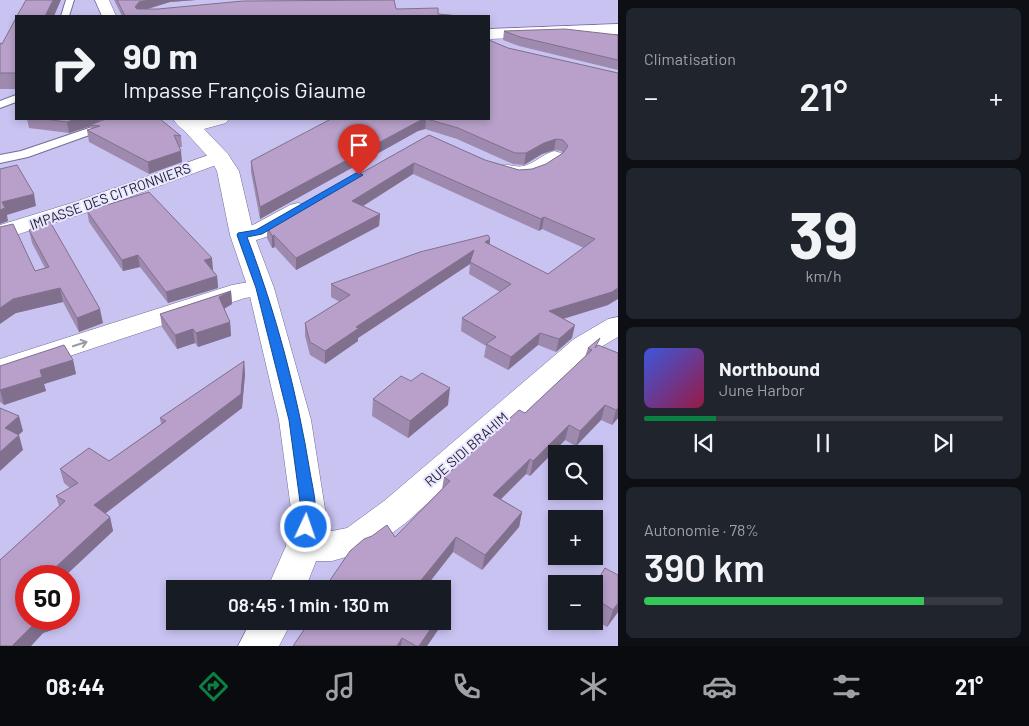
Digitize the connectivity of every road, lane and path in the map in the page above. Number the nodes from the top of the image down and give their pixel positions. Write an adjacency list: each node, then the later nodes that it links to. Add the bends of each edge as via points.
1 (70, 0): 3 (lane)
2 (102, 0): 4 (street)
3 (66, 15)
4 (109, 15)
5 (618, 29): 6 (street)
6 (490, 34)
7 (490, 42): 8 (street)
8 (505, 49)
9 (15, 98): 10 (lane)
10 (0, 105)
11 (108, 120): 16 (lane, via 102,127)
12 (210, 120): 13 (street)
13 (187, 123): 14 (street)
14 (220, 157): 19 (street, IMPASSE DES CITRONNIERS, via 57,217); 20 (street, via 228,171)
15 (554, 157): 17 (street, via 525,173)
16 (0, 159)
17 (488, 164)
18 (317, 199): 20 (street, via 258,232)
19 (0, 233)
20 (242, 235): 21 (street)
21 (261, 288): 23 (street, one-way to 21, via 247,289); 24 (street, via 295,420 308,509)
22 (618, 325): 24 (street, RUE SIDI BRAHIM, via 584,345 396,511 357,540 332,546)
23 (0, 369)
24 (304, 546): 25 (street)
25 (290, 580)
26 (267, 630): 27 (street)
27 (258, 646)

